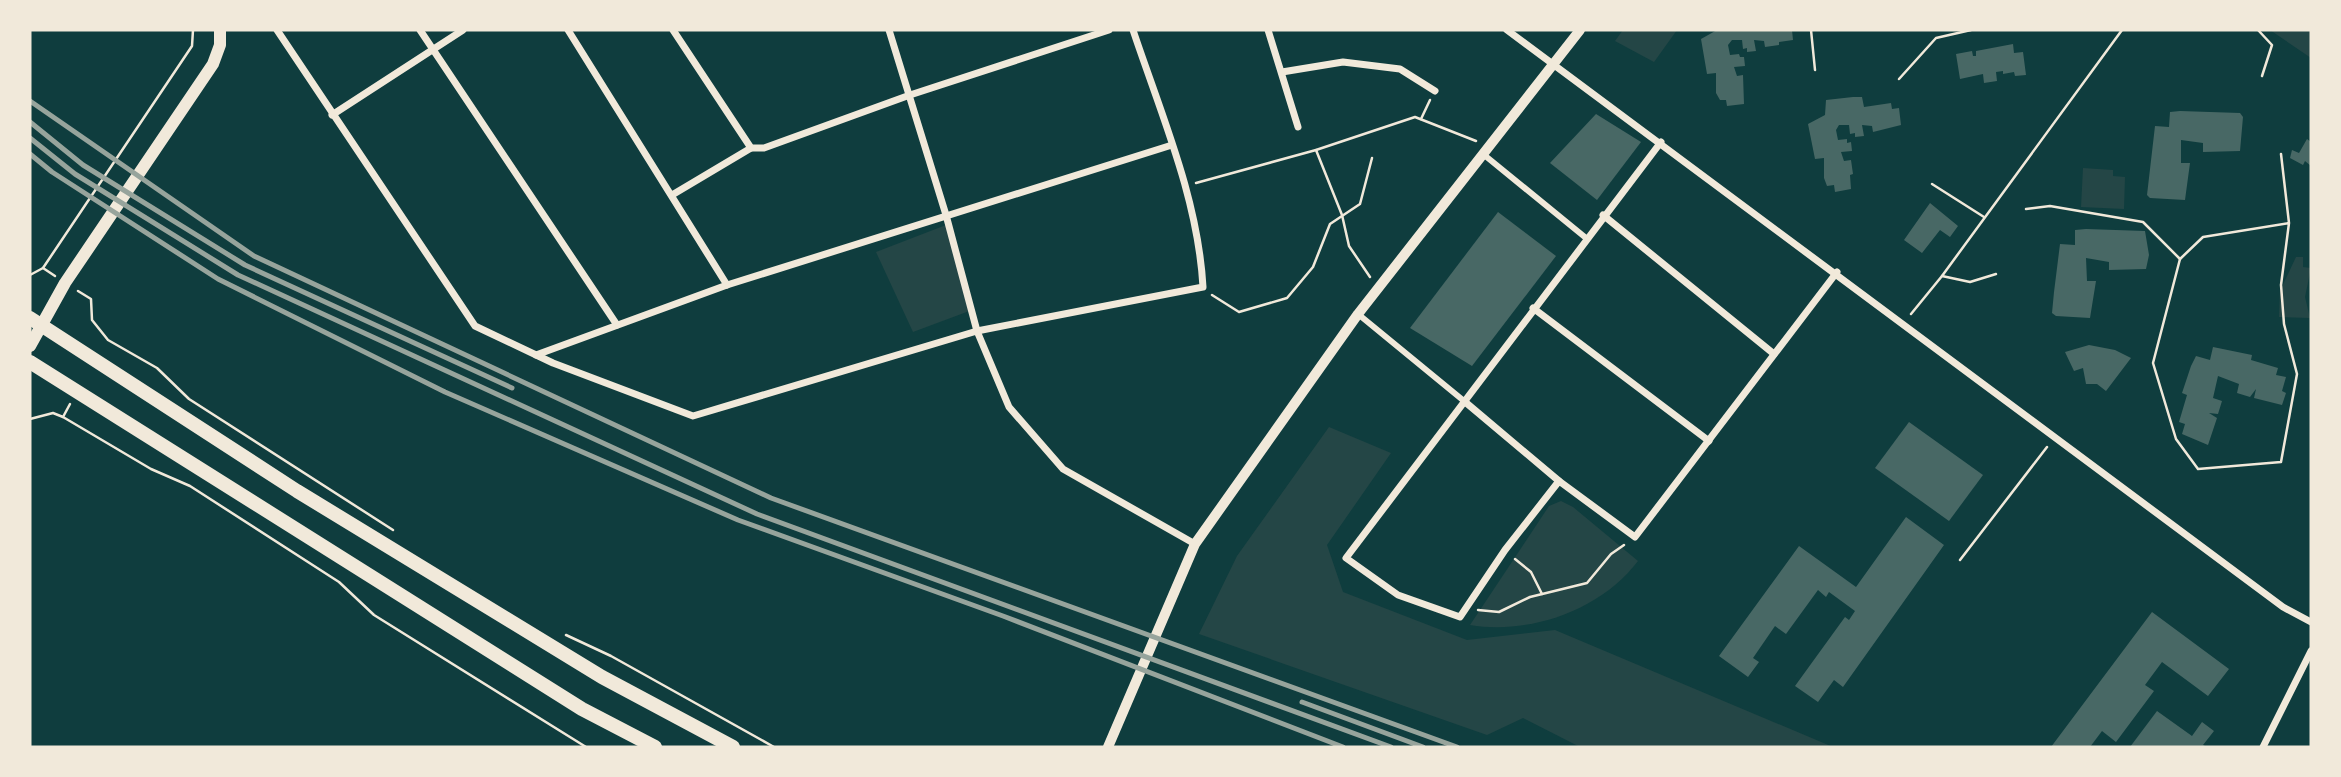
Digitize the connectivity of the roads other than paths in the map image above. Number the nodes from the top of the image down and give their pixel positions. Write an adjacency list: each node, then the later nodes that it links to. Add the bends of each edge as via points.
1 (220, 30): 32 (main road, via 213,64)
2 (277, 30): 18 (street)
3 (420, 30): 13 (street)
4 (463, 30): 13 (street)
5 (568, 30): 24 (street)
6 (673, 30): 22 (street)
7 (889, 30): 17 (street)
8 (1109, 30): 17 (street)
9 (1133, 30): 21 (street)
10 (1268, 30): 15 (street)
11 (1507, 30): 14 (street)
12 (1580, 30): 14 (street)
13 (433, 50): 18 (street); 33 (street)
14 (1555, 63): 20 (street); 23 (street)
15 (1282, 72): 16 (street, via 1343,62 1400,69); 19 (street)
16 (1435, 91)
17 (910, 94): 22 (street, via 764,148); 25 (street)
18 (332, 116): 37 (street, via 475,326)
19 (1298, 127)
20 (1661, 142): 26 (street); 28 (street)
21 (1172, 145): 25 (street); 34 (street, via 1200,245 1203,287)
22 (751, 148): 24 (street)
23 (1486, 150): 27 (street); 31 (street)
24 (672, 195): 29 (street)
25 (946, 215): 29 (street); 34 (street)
26 (1603, 215): 27 (street); 36 (street)
27 (1586, 238): 30 (street)
28 (1837, 272): 36 (street); 43 (street, via 1901,326 2283,607)
29 (727, 285): 33 (street)
30 (1533, 308): 39 (street); 40 (street)
31 (1358, 314): 39 (street); 42 (street)
32 (36, 322): 35 (main road); 46 (main road, via 308,498 602,677)
33 (617, 325): 37 (street)
34 (977, 331): 37 (street, via 693,416); 42 (street, via 1009,407 1063,469)
35 (30, 346)
36 (1774, 354): 40 (street)
37 (537, 355)
38 (30, 362): 45 (main road, via 582,709)
39 (1464, 401): 41 (street); 41 (street, via 1346,558 1398,595 1460,617)
40 (1709, 441): 41 (street, via 1635,537)
41 (1559, 481)
42 (1195, 544): 47 (street)
43 (2311, 622)
44 (2311, 651): 48 (street)
45 (655, 747)
46 (733, 747)
47 (1108, 747)
48 (2263, 747)

